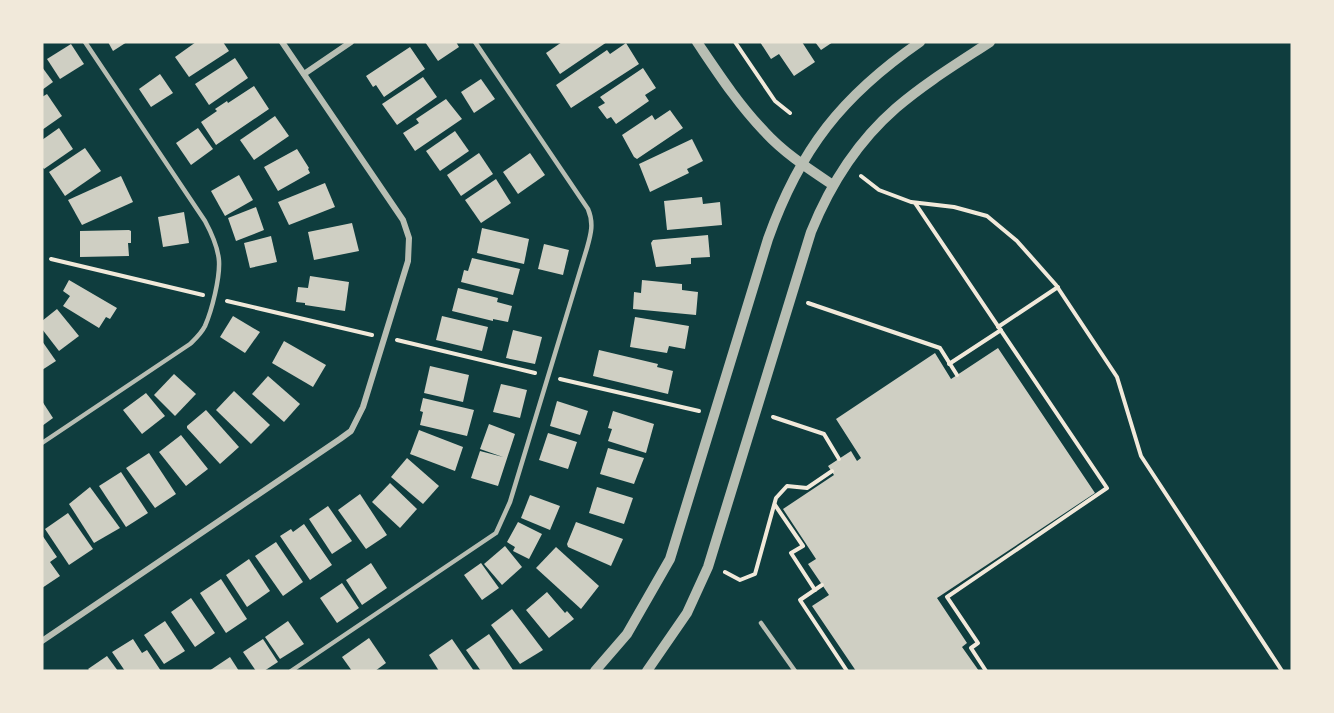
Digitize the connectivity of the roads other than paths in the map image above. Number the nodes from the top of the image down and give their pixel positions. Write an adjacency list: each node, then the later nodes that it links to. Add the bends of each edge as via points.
1 (85, 42): 11 (lane, via 206,221 219,264 214,298 199,336)
2 (282, 42): 8 (street)
3 (351, 42): 8 (street)
4 (475, 42): 15 (lane, via 588,209 592,225 587,248 510,502 496,532)
5 (697, 42): 9 (street, via 765,133)
6 (920, 42): 9 (street, via 870,79 846,103)
7 (990, 42): 10 (street, via 895,109 860,145)
8 (304, 74): 13 (street, via 403,220 410,238 408,261 363,407 346,435)
9 (801, 164): 10 (street); 14 (street, via 768,239 670,559 627,634)
10 (833, 185): 16 (street, via 811,232 708,567 687,613)
11 (42, 443)
12 (761, 622): 17 (lane)
13 (42, 641)
14 (598, 670)
15 (291, 671)
16 (647, 671)
17 (795, 671)

